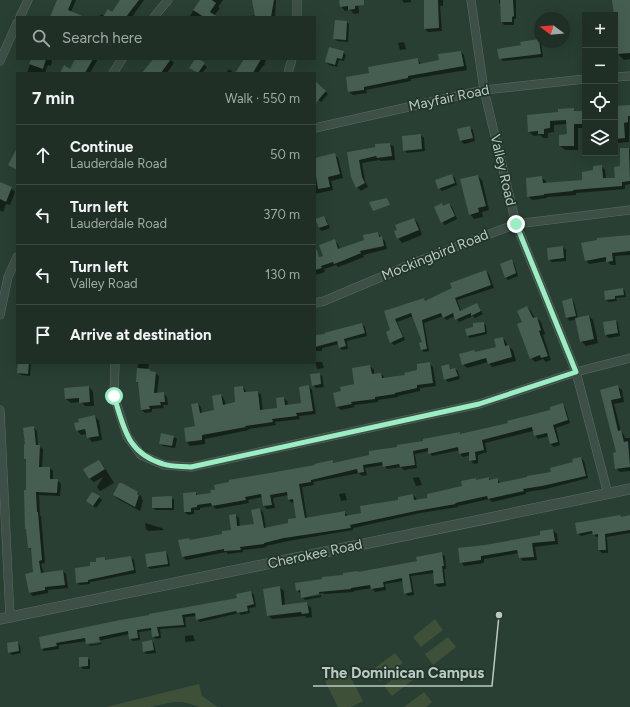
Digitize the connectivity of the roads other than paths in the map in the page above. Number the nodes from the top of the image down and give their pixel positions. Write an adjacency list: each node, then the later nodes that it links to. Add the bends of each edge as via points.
1 (28, 0): 5 (street)
2 (168, 0): 6 (street)
3 (297, 0): 7 (street)
4 (471, 0): 17 (street, Valley Road)
5 (20, 16)
6 (155, 16)
7 (297, 16)
8 (16, 25): 11 (street)
9 (121, 60): 12 (street)
10 (292, 60): 13 (street)
11 (0, 61)
12 (114, 72)
13 (288, 72)
14 (630, 76): 15 (street)
15 (618, 77)
16 (582, 79): 17 (street, Mayfair Road)
17 (484, 90): 18 (street, Mayfair Road); 20 (street, Valley Road)
18 (316, 128)
19 (630, 210): 20 (street, Mockingbird Road)
20 (516, 224): 22 (street, Mockingbird Road); 26 (street, Valley Road)
21 (16, 259): 23 (street, via 8,277)
22 (316, 303)
23 (0, 315)
24 (630, 358): 26 (street)
25 (115, 364): 26 (street, via 114,396 127,436 141,455 164,465 191,467 479,404)
26 (576, 372): 29 (street, Valley Road)
27 (0, 410): 30 (street)
28 (630, 489): 29 (street, Cherokee Road)
29 (608, 494): 30 (street, Cherokee Road)
30 (5, 618)

